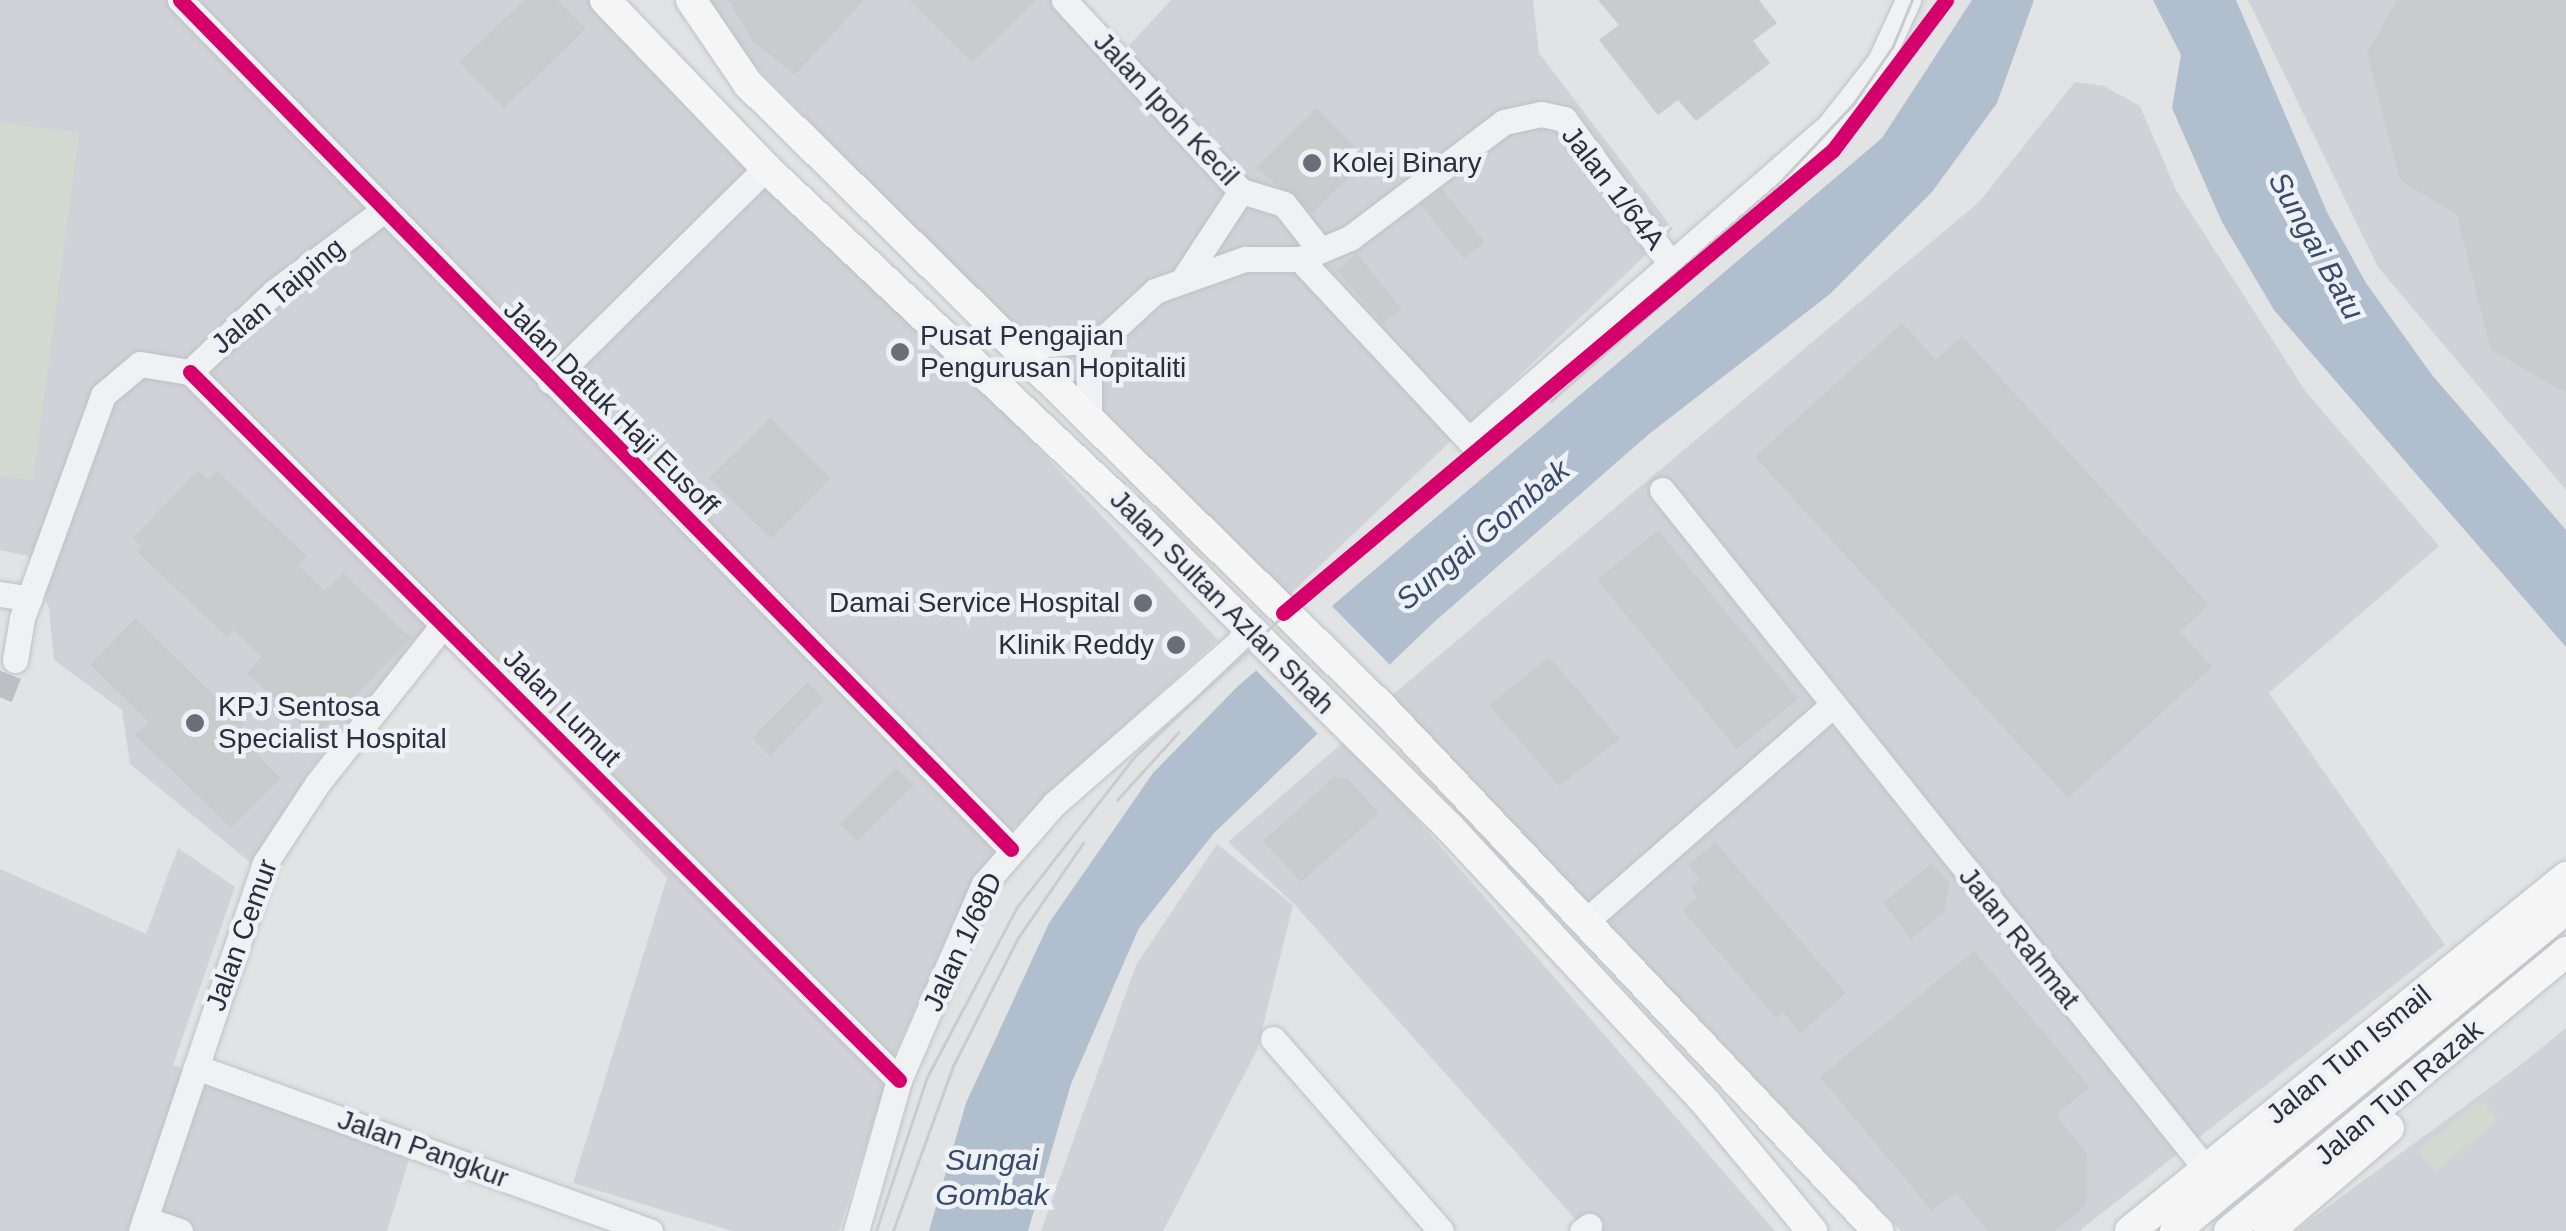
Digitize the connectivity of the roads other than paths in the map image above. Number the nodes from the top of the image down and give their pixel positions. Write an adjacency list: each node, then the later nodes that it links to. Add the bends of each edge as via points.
1 (180, 0): 8 (street, Jalan Datuk Haji Eusoff)
2 (605, 0): 6 (main road, Jalan Sultan Azlan Shah)
3 (692, 0): 13 (main road, Jalan Sultan Azlan Shah, via 748,84)
4 (1064, 0): 7 (street, Jalan Ipoh Kecil)
5 (1908, 0): 10 (street, via 1880,62 1830,125)
6 (766, 168): 15 (street); 21 (main road, Jalan Sultan Azlan Shah)
7 (1241, 192): 9 (street, Jalan Ipoh Kecil, via 1284,204); 11 (street, Jalan 1/64A)
8 (380, 213): 14 (street, Jalan Taiping, via 274,292); 15 (street, Jalan Datuk Haji Eusoff)
9 (1308, 252): 10 (street, Jalan 1/64A, via 1350,238 1504,122 1541,114 1564,120); 10 (street, Jalan Ipoh Kecil, via 1468,440); 11 (street, Jalan 1/64A, via 1245,259)
10 (1669, 261)
11 (1184, 278): 12 (street, Jalan 1/64A, via 1154,292)
12 (1103, 339): 13 (street); 16 (street, via 1089,376)
13 (1017, 346): 16 (main road, Jalan Sultan Azlan Shah)
14 (190, 372): 19 (street, Jalan Taiping, via 140,364 104,395); 20 (street, Jalan Lumut)
15 (550, 381): 24 (street, Jalan Datuk Haji Eusoff)
16 (1089, 417): 27 (main road, Jalan Sultan Azlan Shah, via 1382,707)
17 (1662, 490): 23 (street, Jalan Rahmat)
18 (0, 594): 19 (street)
19 (30, 598): 22 (street, Jalan Taiping)
20 (443, 625): 30 (street, Jalan Cemur, via 277,841); 31 (street, Jalan Lumut)
21 (1246, 628): 24 (street, Jalan 1/68D, via 1239,642); 38 (main road, Jalan Sultan Azlan Shah, via 1360,737 1674,1067)
22 (12, 654)
23 (1832, 706): 27 (street); 32 (street, Jalan Rahmat)
24 (1010, 848): 31 (street, Jalan 1/68D, via 984,884)
25 (2566, 877): 32 (main road, Jalan Tun Ismail)
26 (2566, 910): 41 (main road, Jalan Tun Razak)
27 (1586, 921): 39 (main road, Jalan Sultan Azlan Shah)
28 (2561, 963): 42 (main road, Jalan Tun Razak); 43 (main road)
29 (1273, 1039): 37 (street)
30 (196, 1067): 33 (street, Jalan Cemur); 35 (street, Jalan Pangkur)
31 (899, 1080): 36 (street, Jalan 1/68D)
32 (2206, 1170): 40 (main road, Jalan Tun Ismail)
33 (143, 1225): 34 (street)
34 (180, 1231)
35 (650, 1231)
36 (856, 1231)
37 (1440, 1231)
38 (1812, 1231)
39 (1878, 1231)
40 (2130, 1231)
41 (2175, 1231)
42 (2229, 1231)
43 (2269, 1231)

